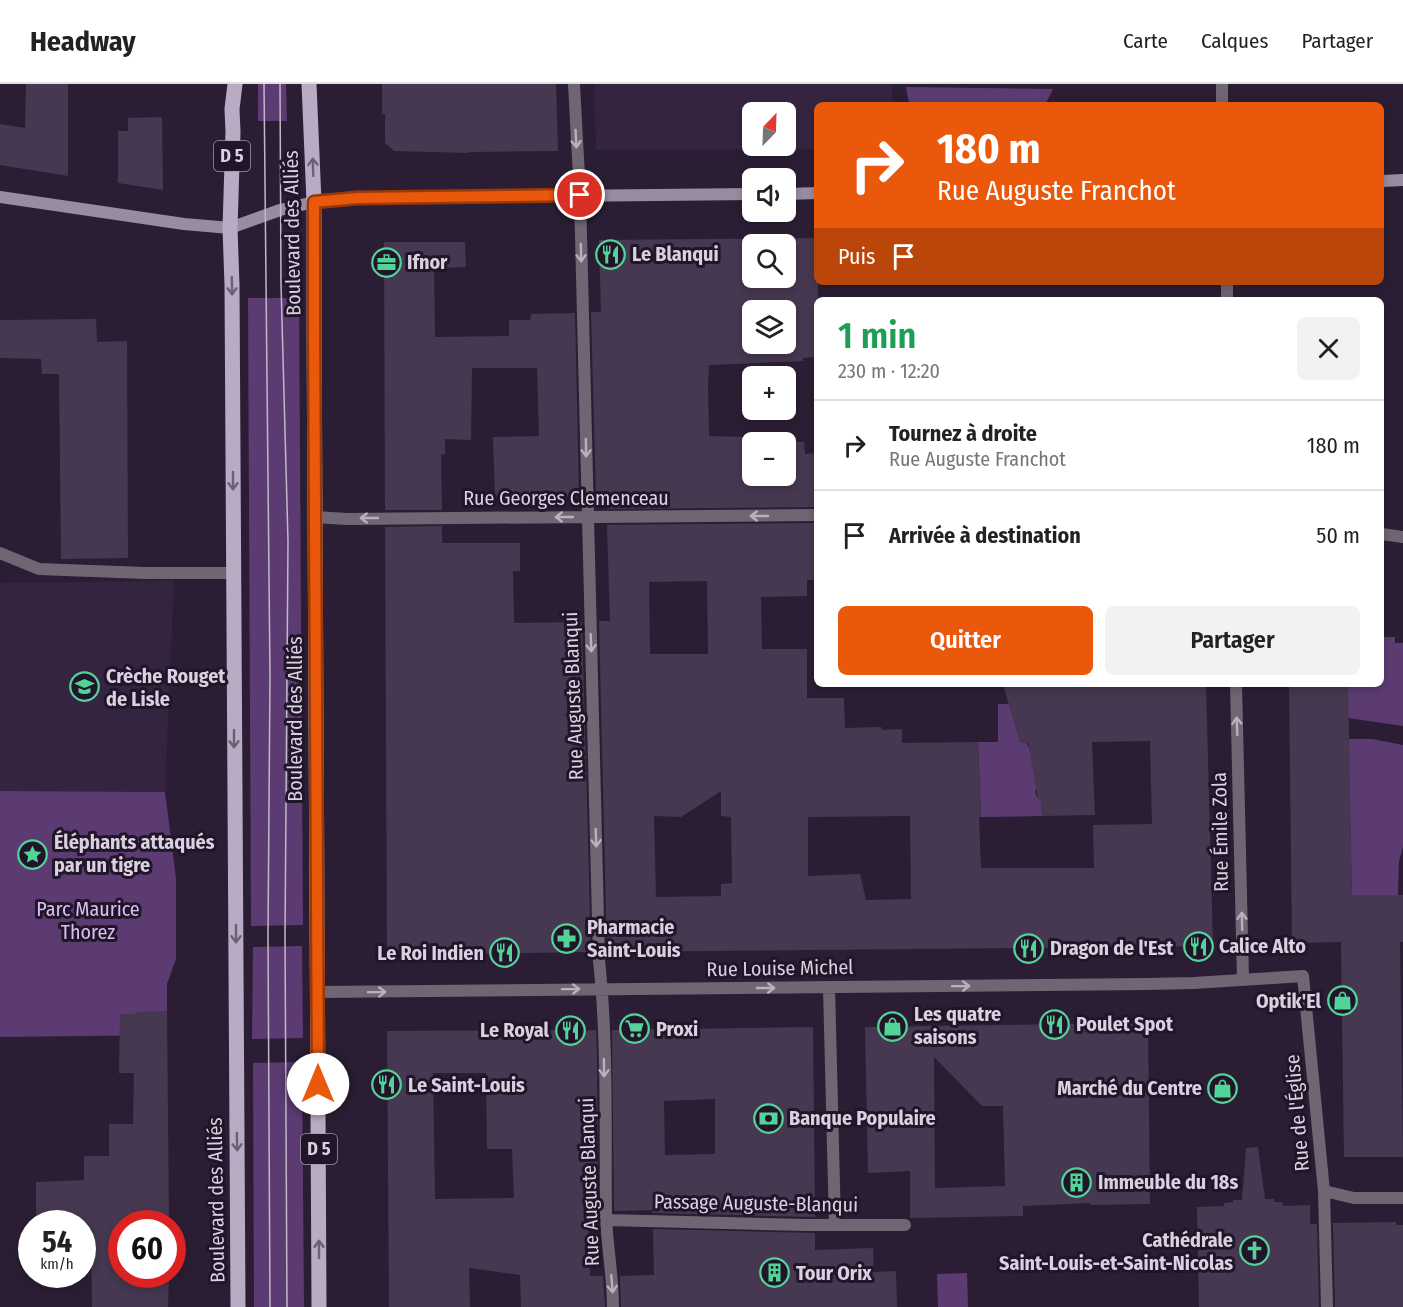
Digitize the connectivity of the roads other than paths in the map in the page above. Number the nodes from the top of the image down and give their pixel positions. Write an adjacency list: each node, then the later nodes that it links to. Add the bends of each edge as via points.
1 (235, 84): 14 (main road, D 5)
2 (309, 84): 13 (main road, Boulevard des Alliés / D 5, one-way to 2)
3 (574, 84): 11 (street, Rue Auguste Blanqui, one-way to 11)
4 (1222, 84): 5 (street)
5 (1222, 102)
6 (1403, 180): 7 (street)
7 (1384, 181)
8 (814, 193): 10 (street)
9 (742, 194): 11 (street)
10 (796, 194)
11 (580, 195): 13 (street); 17 (street, Rue Auguste Blanqui, one-way to 17)
12 (0, 197): 14 (street)
13 (314, 202): 14 (street); 16 (main road, Boulevard des Alliés / D 5)
14 (230, 228): 21 (main road, Boulevard des Alliés / D 5, one-way to 21)
15 (814, 516): 17 (street, Rue Georges Clemenceau, one-way to 17)
16 (315, 517): 17 (street, Rue Georges Clemenceau, one-way to 16); 26 (main road, Boulevard des Alliés / D 5)
17 (587, 518): 25 (street, Rue Auguste Blanqui, one-way to 25)
18 (1384, 534): 19 (street)
19 (1403, 537)
20 (0, 553): 21 (street, via 39,569)
21 (234, 573): 32 (main road, Boulevard des Alliés / D 5, one-way to 32)
22 (1236, 687): 23 (street, Rue Émile Zola, one-way to 22)
23 (1243, 979): 24 (street, Rue Louise Michel, one-way to 23, via 1170,984); 27 (street, Rue de l'Église, via 1303,976)
24 (829, 987): 25 (street, Rue Louise Michel, one-way to 24); 30 (street)
25 (602, 989): 26 (street, Rue Louise Michel, one-way to 25); 29 (street, Rue Auguste Blanqui, one-way to 29)
26 (318, 992): 33 (main road, Boulevard des Alliés / D 5, one-way to 26)
27 (1324, 1191): 28 (street, via 1354,1198); 35 (street, Rue de l'Église)
28 (1403, 1198)
29 (607, 1220): 30 (street, Passage Auguste-Blanqui); 34 (street, Rue Auguste Blanqui, one-way to 34)
30 (835, 1225): 31 (street, Passage Auguste-Blanqui)
31 (905, 1225)
32 (238, 1307)
33 (319, 1307)
34 (613, 1307)
35 (1327, 1307)

